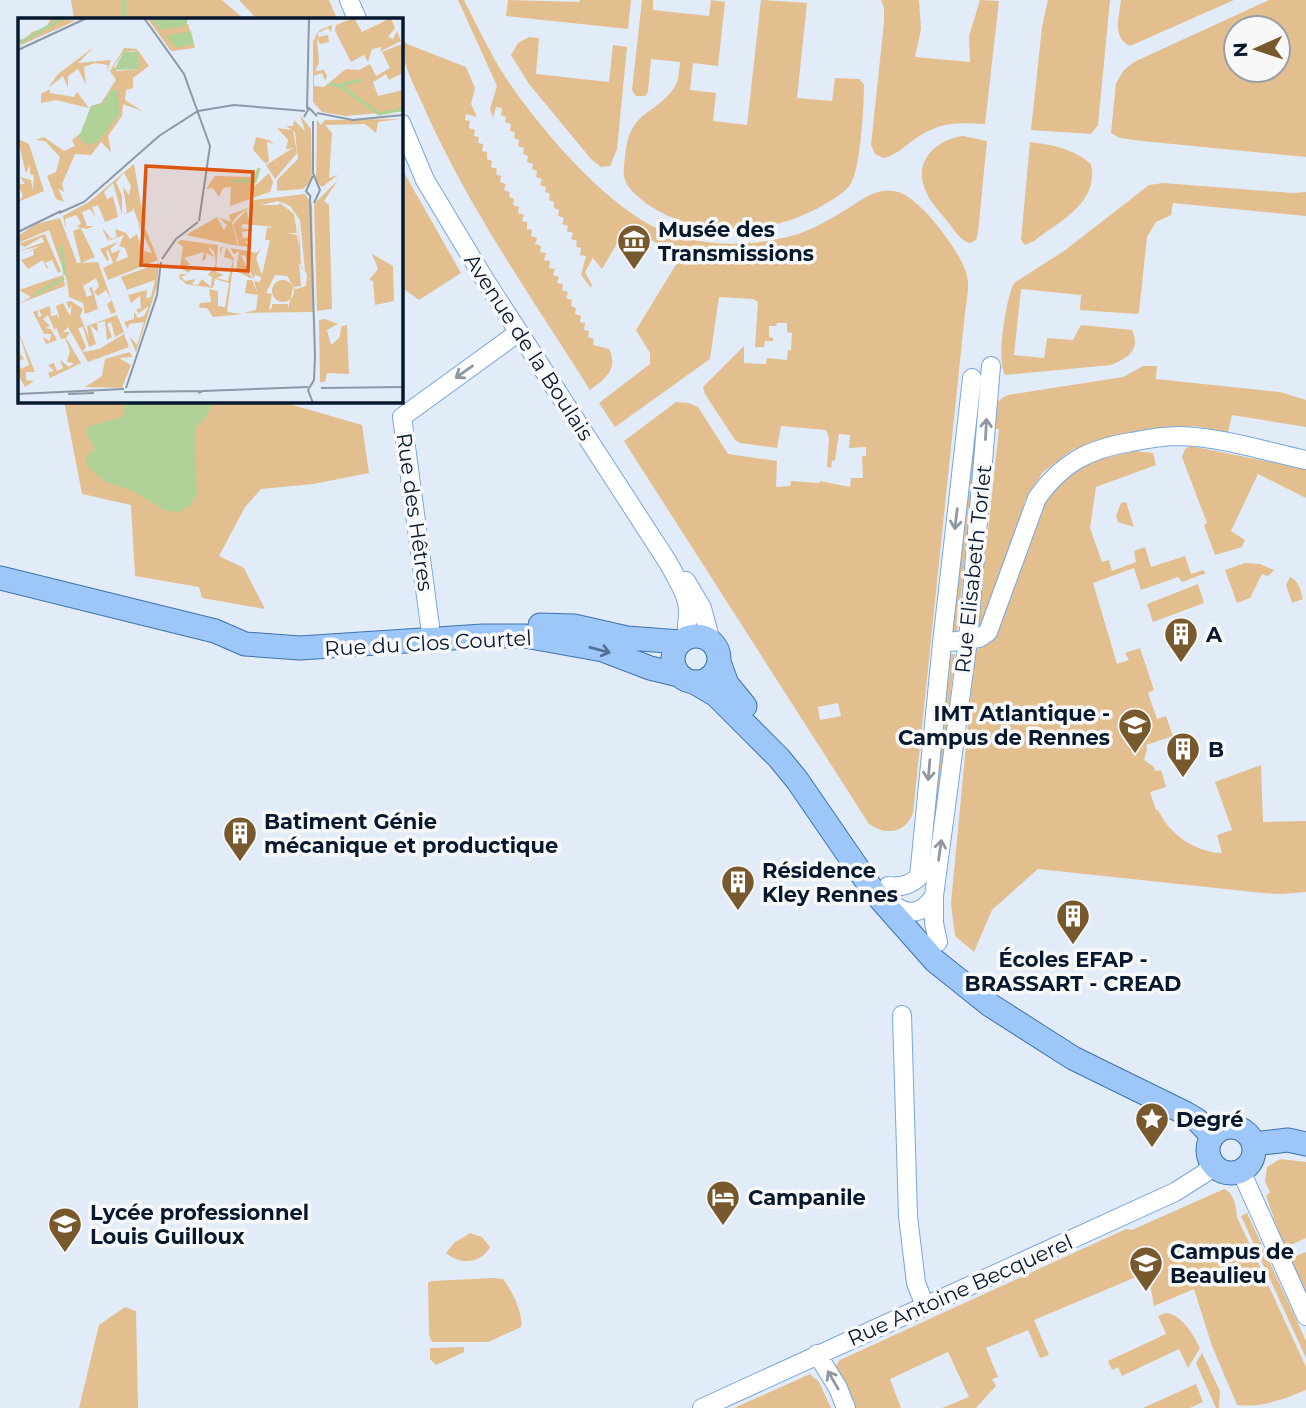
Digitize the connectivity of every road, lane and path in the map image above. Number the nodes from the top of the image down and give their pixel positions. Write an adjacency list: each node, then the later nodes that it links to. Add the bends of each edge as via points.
1 (349, 0): 2 (street)
2 (357, 18)
3 (402, 124): 4 (street, Avenue de la Boulais, via 425,180)
4 (519, 332): 8 (street, Avenue de la Boulais); 10 (street, Rue des Hêtres, one-way to 10, via 402,416)
5 (991, 366): 13 (street, Rue Elisabeth Torlet, one-way to 5)
6 (972, 379): 14 (street, Rue Elisabeth Torlet, one-way to 14)
7 (1306, 460): 13 (street, via 1179,436 1112,445 1085,454 1072,461 1037,498 992,625 979,638)
8 (669, 564): 12 (street, Avenue de la Boulais, via 688,608); 15 (street, Avenue de la Boulais, via 702,608)
9 (0, 578): 11 (main road, Rue du Clos Courtel)
10 (430, 626): 11 (main road, Rue du Clos Courtel, via 289,634); 12 (main road, Rue du Clos Courtel, via 575,626 627,638)
11 (215, 631): 16 (main road, Rue du Clos Courtel, one-way to 16, via 245,644 300,649 525,636 603,650)
12 (684, 640): 15 (main road, via 699,636); 16 (main road, via 673,662)
13 (968, 640): 14 (street); 20 (street, Rue Elisabeth Torlet, one-way to 13)
14 (942, 643): 18 (street, Rue Elisabeth Torlet, one-way to 18)
15 (715, 652): 16 (main road, via 711,677); 19 (main road, via 733,693 798,757)
16 (687, 679): 17 (main road, via 716,695 779,758)
17 (858, 870): 21 (street, via 869,876 892,904); 22 (main road)
18 (919, 877): 19 (street, via 904,886); 21 (street, Rue Elisabeth Torlet)
19 (888, 886): 21 (main road)
20 (934, 896): 21 (street, via 925,909); 23 (street, Rue Elisabeth Torlet)
21 (907, 911): 22 (street, Rue Elisabeth Torlet); 23 (main road)
22 (911, 935): 25 (main road, via 935,961 990,1005)
23 (938, 942): 25 (main road)
24 (902, 1015): 31 (street, via 908,1216 916,1283)
25 (1039, 1035): 26 (main road, via 1091,1069 1197,1120)
26 (1212, 1136): 27 (main road, via 1223,1128 1237,1128 1247,1133); 29 (main road, via 1208,1148)
27 (1253, 1144): 28 (main road, via 1288,1140); 30 (main road, via 1254,1156)
28 (1306, 1144)
29 (1212, 1163): 30 (main road, via 1227,1173); 31 (street, Rue Antoine Becquerel, via 1205,1173 1175,1192)
30 (1241, 1171): 32 (street)
31 (925, 1306): 33 (street, Rue Antoine Becquerel)
32 (1306, 1316)
33 (817, 1354): 34 (street, Rue Antoine Becquerel); 35 (street, one-way to 33)
34 (702, 1408)
35 (846, 1408)

